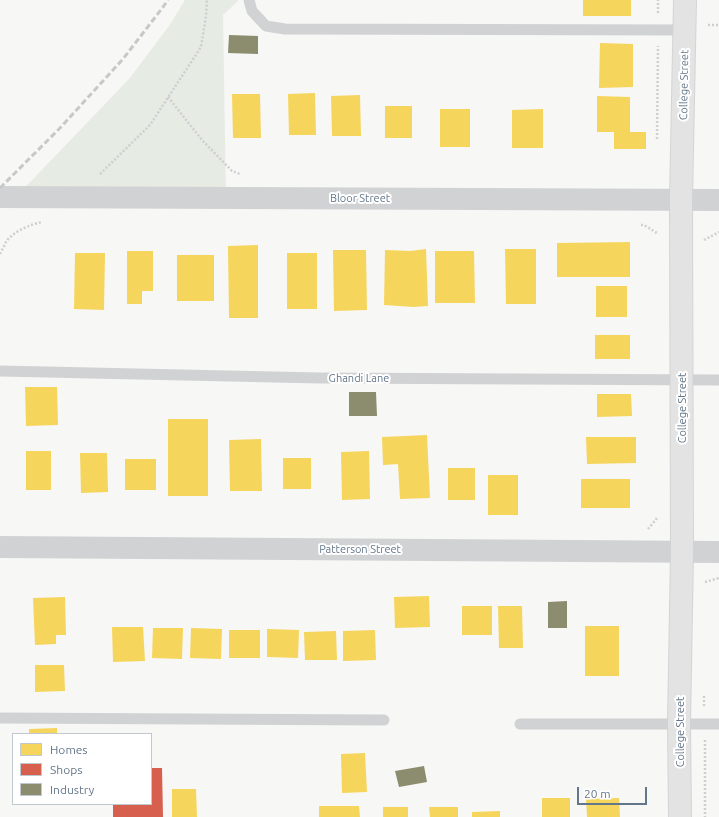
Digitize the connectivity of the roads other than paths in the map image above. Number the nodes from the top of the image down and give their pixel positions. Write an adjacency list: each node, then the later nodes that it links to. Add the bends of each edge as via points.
1 (249, 0): 3 (lane, via 252,11 266,26 285,29)
2 (685, 0): 3 (street, College Street)
3 (685, 30): 5 (street, College Street)
4 (0, 197): 5 (street, Bloor Street)
5 (681, 199): 6 (street, Bloor Street); 8 (street, College Street)
6 (719, 200)
7 (0, 371): 8 (lane, Ghandi Lane, via 320,378)
8 (682, 380): 9 (lane, Ghandi Lane); 11 (street, College Street)
9 (719, 380)
10 (0, 546): 11 (street, Patterson Street)
11 (682, 552): 12 (street, Patterson Street); 16 (street, College Street)
12 (719, 552)
13 (0, 718): 14 (lane)
14 (384, 720)
15 (520, 724): 16 (lane)
16 (680, 724): 17 (lane); 18 (street, College Street)
17 (719, 724)
18 (680, 817)

